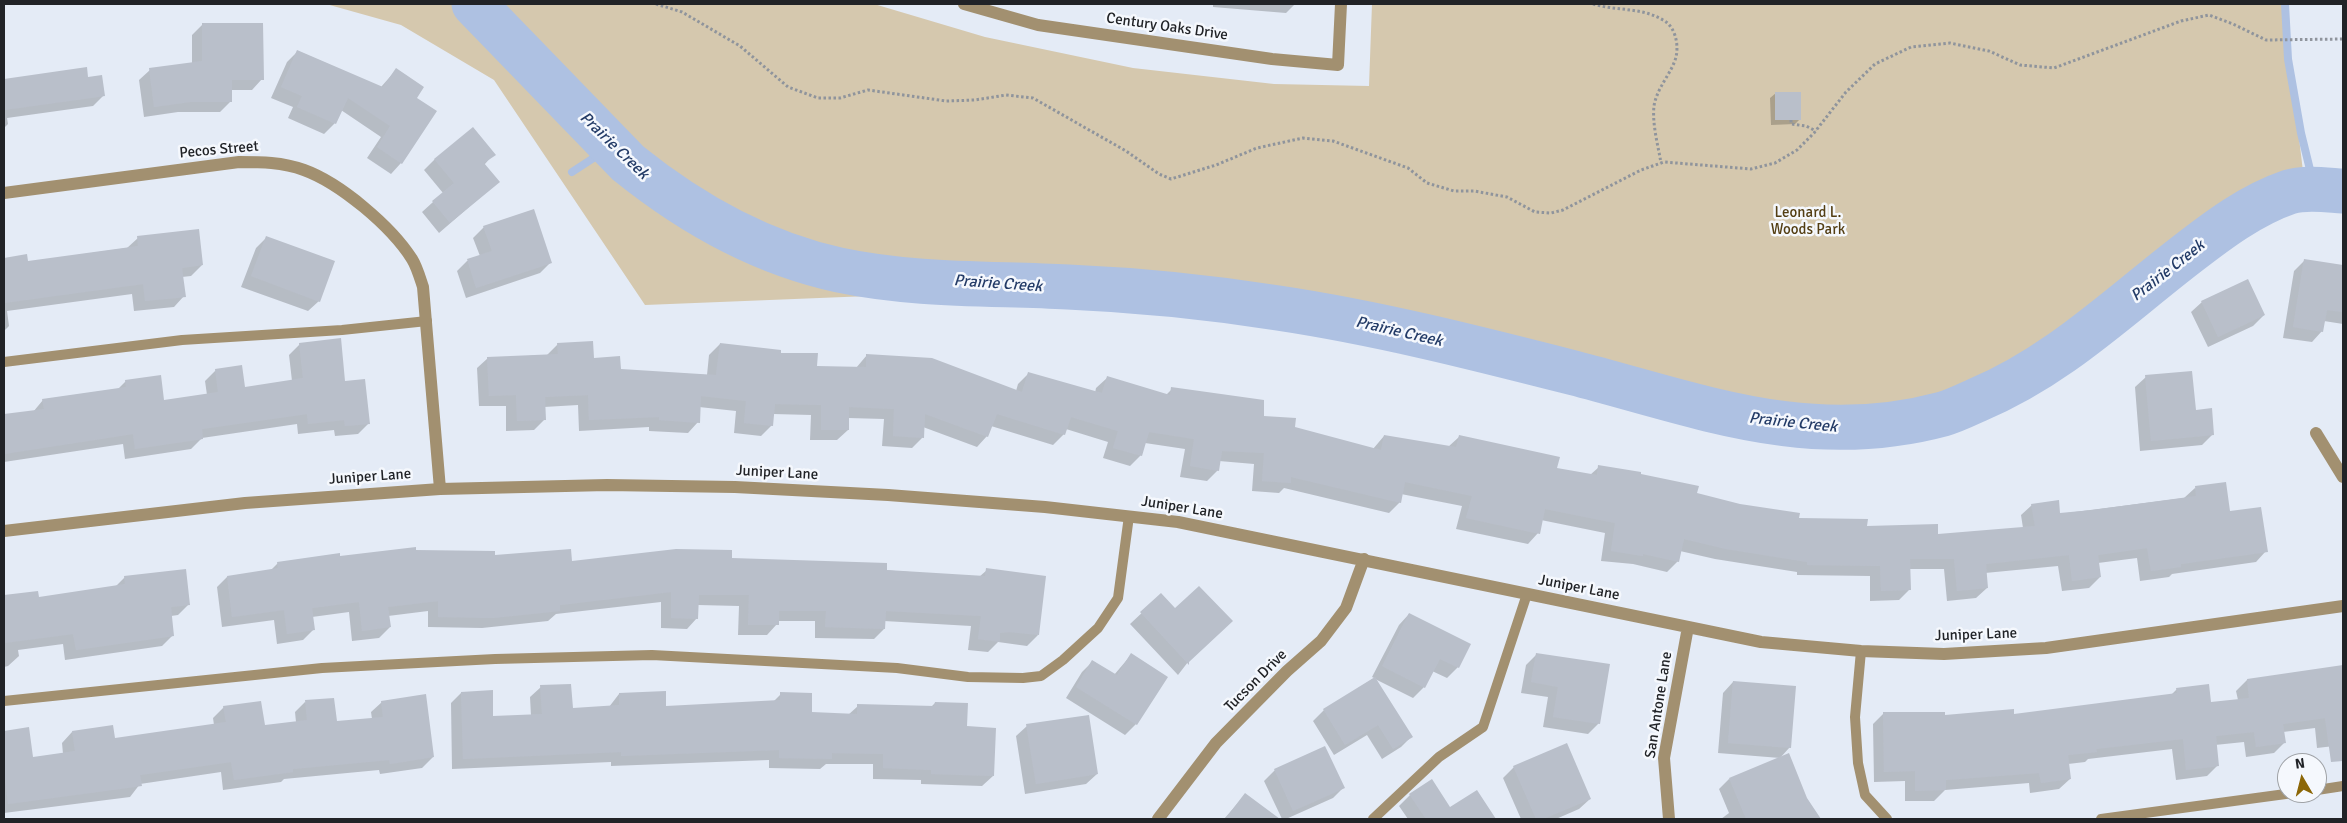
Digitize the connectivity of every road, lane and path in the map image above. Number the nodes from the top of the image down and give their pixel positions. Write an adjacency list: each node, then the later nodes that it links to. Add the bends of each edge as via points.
1 (656, 4): 8 (path, via 682,12 740,46 788,87 818,98 840,98 868,90 946,100 1006,95 1033,98 1171,179 1257,148 1303,138 1334,141 1408,168 1427,183 1507,197 1535,212 1551,213)
2 (964, 4): 3 (street, Century Oaks Drive, via 1038,25 1272,59 1338,65)
3 (1341, 4)
4 (1593, 4): 8 (path, via 1649,14 1665,20 1674,30 1676,58 1661,83 1654,106)
5 (2343, 39): 7 (path, via 2266,40 2209,15 2181,21 2054,68 2020,65 1989,51 1950,43 1911,47 1875,64 1846,92)
6 (1791, 120): 7 (path, via 1791,124)
7 (1816, 131): 8 (path, via 1797,150 1775,163 1751,169)
8 (1661, 163)
9 (4, 193): 10 (street, Pecos Street, via 239,162 271,162 304,170 331,183 382,222 412,260 423,288)
10 (427, 320): 11 (lane, via 342,330 182,340); 14 (street, Pecos Street)
11 (4, 362)
12 (2316, 433): 13 (street)
13 (2343, 476)
14 (440, 489): 15 (street, Juniper Lane, via 607,485 734,488 888,495); 16 (street, Juniper Lane, via 245,503)
15 (1129, 516): 17 (street, Juniper Lane, via 1178,522); 22 (lane, via 1118,598 1098,628 1040,676 968,677 897,668 652,655 322,668)
16 (4, 532)
17 (1364, 559): 18 (street, Juniper Lane); 26 (street, Tucson Drive, via 1346,608 1321,641 1216,743)
18 (1527, 594): 20 (street, Juniper Lane); 27 (lane, via 1484,727 1439,757)
19 (2343, 606): 21 (street, Juniper Lane, via 2046,648 1944,654)
20 (1688, 627): 21 (street, Juniper Lane, via 1761,642); 28 (street, San Antone Lane, via 1664,758)
21 (1861, 651): 29 (lane, via 1855,717 1858,763 1865,796)
22 (4, 701)
23 (2343, 786): 24 (lane)
24 (2327, 788)
25 (2277, 795): 30 (lane)
26 (1158, 819)
27 (1373, 819)
28 (1669, 819)
29 (1887, 819)
30 (2101, 819)

